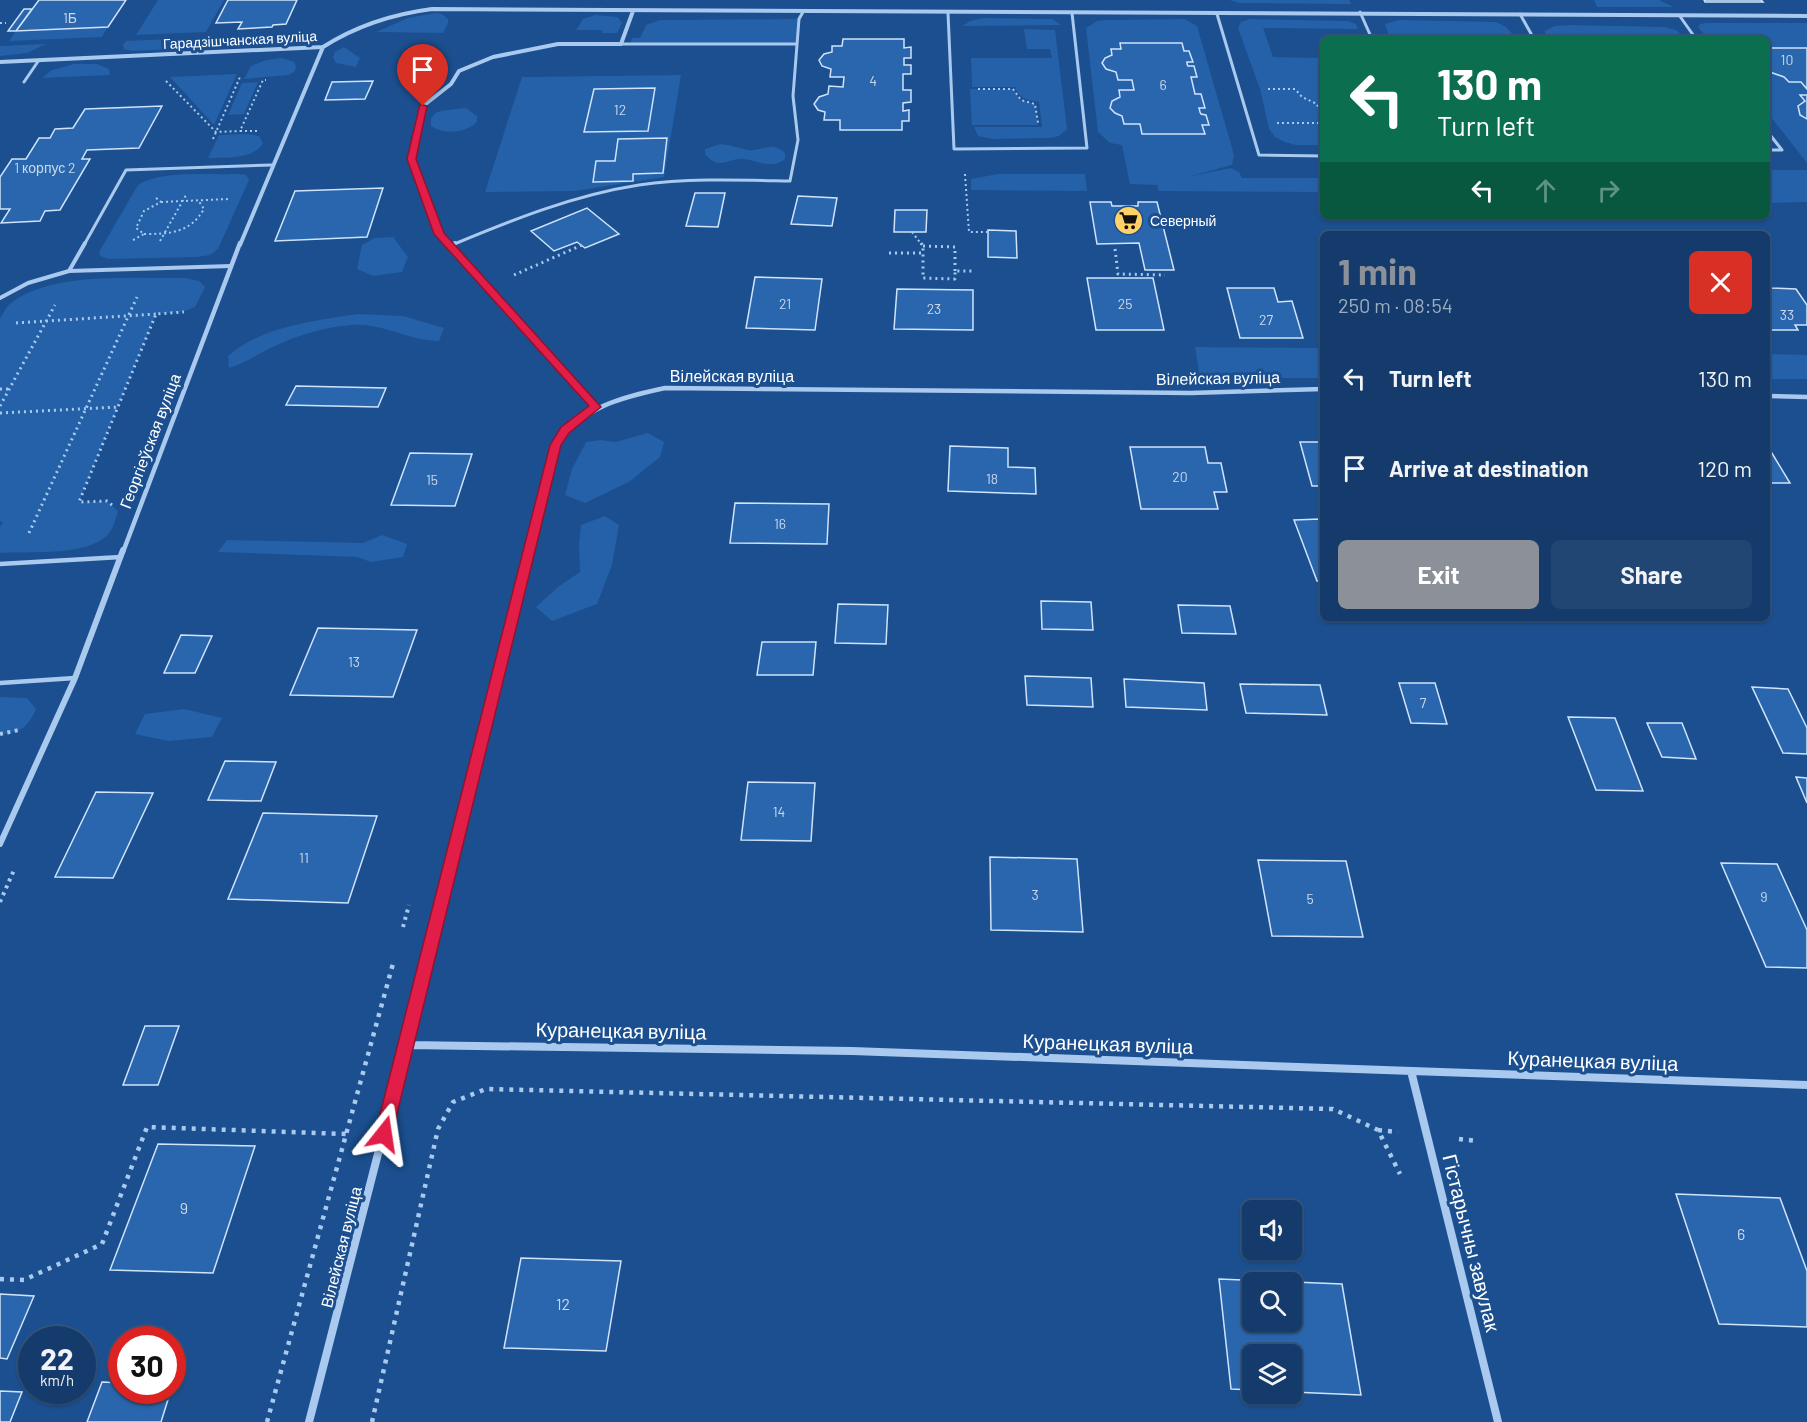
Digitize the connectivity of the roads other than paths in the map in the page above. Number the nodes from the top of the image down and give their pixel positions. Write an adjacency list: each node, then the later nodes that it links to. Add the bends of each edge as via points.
1 (633, 11): 2 (street, Гарадзішчанская вуліца); 13 (street); 15 (street, Гарадзішчанская вуліца, via 417,10 341,36)
2 (803, 12): 4 (street, Гарадзішчанская вуліца); 14 (lane)
3 (1360, 12): 6 (street, Гарадзішчанская вуліца); 7 (street, Гарадзішчанская вуліца); 10 (lane)
4 (948, 13): 5 (street, Гарадзішчанская вуліца); 5 (lane, via 954,149 1087,148)
5 (1072, 13): 6 (street, Гарадзішчанская вуліца)
6 (1217, 14): 21 (lane, via 1259,155)
7 (1520, 14): 8 (street, Гарадзішчанская вуліца); 11 (lane)
8 (1679, 15): 9 (street, Гарадзішчанская вуліца); 12 (lane)
9 (1807, 16)
10 (1371, 36)
11 (1532, 36)
12 (1694, 36)
13 (621, 44): 14 (lane); 23 (street, via 558,44 493,57 459,71 451,84 423,106 411,159 436,225)
14 (796, 44): 23 (lane, via 793,96 798,140 790,180 665,182 580,197)
15 (323, 47): 16 (street, Гарадзішчанская вуліца); 22 (street, Георгіеўская вуліца)
16 (39, 60): 17 (street, Гарадзішчанская вуліца); 18 (lane)
17 (0, 62)
18 (24, 82)
19 (1770, 135): 20 (lane, via 1782,150)
20 (1770, 150)
21 (1320, 156)
22 (272, 165): 24 (street, Георгіеўская вуліца); 25 (lane, via 126,170)
23 (449, 246): 30 (street)
24 (231, 266): 25 (lane); 31 (street, Георгіеўская вуліца)
25 (69, 271): 26 (lane, via 28,283)
26 (0, 298)
27 (1320, 389): 30 (street, Вілейская вуліца, via 1191,393 665,388)
28 (1770, 396): 29 (street)
29 (1807, 397)
30 (596, 407): 36 (street, Вілейская вуліца, via 565,430 556,445)
31 (121, 557): 32 (lane); 33 (street, Георгіеўская вуліца)
32 (0, 564)
33 (75, 678): 34 (lane); 35 (street, Георгіеўская вуліца)
34 (0, 683)
35 (0, 844)
36 (407, 1045): 37 (street, Куранецкая вуліца, via 852,1051); 39 (street, Вілейская вуліца)
37 (1411, 1071): 38 (street, Куранецкая вуліца); 40 (street, Гістарычны завулак)
38 (1807, 1084)
39 (309, 1422)
40 (1498, 1422)

